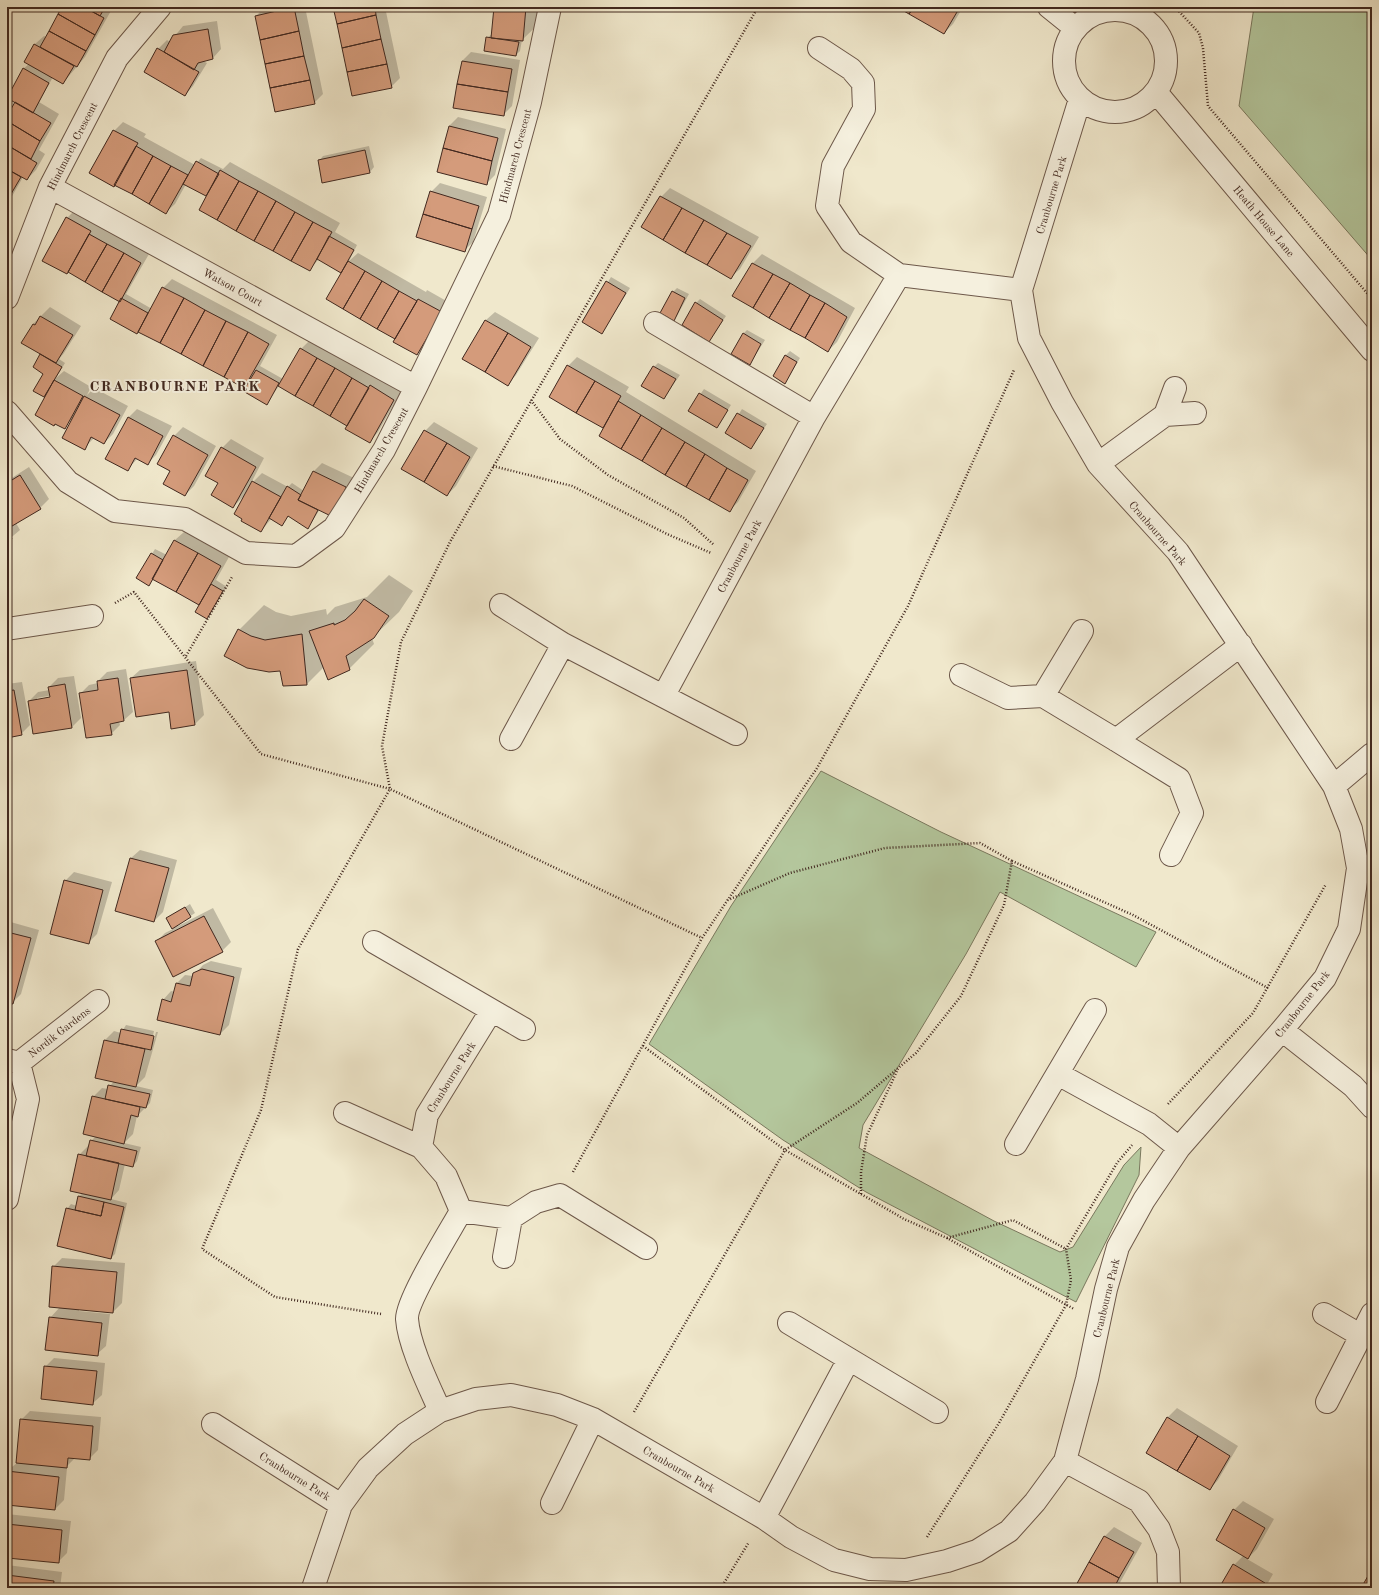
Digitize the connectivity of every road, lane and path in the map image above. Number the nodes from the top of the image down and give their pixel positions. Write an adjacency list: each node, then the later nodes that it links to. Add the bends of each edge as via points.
1 (160, 7): 11 (street, Hindmarch Crescent, via 117,58)
2 (550, 7): 19 (street, Hindmarch Crescent, via 530,102 499,215)
3 (758, 7): 21 (path)
4 (1049, 7): 7 (street)
5 (1175, 7): 15 (path, via 1199,32 1203,48 1208,106)
6 (1148, 13): 7 (street, via 1105,10 1088,17); 9 (street, via 1164,49 1166,67)
7 (1075, 28): 10 (street, via 1064,50 1064,68 1070,85)
8 (819, 48): 12 (street, via 851,69 863,83 864,109 833,166 828,206 851,242)
9 (1156, 92): 10 (street, via 1143,104 1126,111 1109,112 1092,107); 18 (street, Heath House Lane)
10 (1080, 99): 13 (street, Cranbourne Park)
11 (50, 187): 14 (street, Hindmarch Crescent); 19 (street, Watson Court)
12 (899, 275): 13 (street); 25 (street, Cranbourne Park)
13 (1021, 290): 17 (street, Cranbourne Park)
14 (7, 298)
15 (1372, 299)
16 (655, 323): 25 (street)
17 (1029, 338): 26 (street, Cranbourne Park); 50 (path, via 908,606 817,768)
18 (1372, 350)
19 (416, 387): 28 (street, Hindmarch Crescent, via 384,450 334,528 296,556)
20 (1175, 388): 24 (street)
21 (531, 400): 27 (path); 29 (path, via 560,439 608,475 684,518)
22 (7, 412): 28 (street, Hindmarch Crescent, via 68,482 115,511 185,519)
23 (1195, 413): 24 (street)
24 (1165, 415): 26 (street)
25 (814, 417): 29 (street, Cranbourne Park)
26 (1098, 464): 35 (street, Cranbourne Park, via 1178,552)
27 (493, 466): 29 (path, via 572,486 666,534); 45 (path, via 450,542 401,642 382,746)
28 (246, 553): 36 (path)
29 (735, 564): 38 (street, Cranbourne Park)
30 (501, 605): 34 (street)
31 (92, 616): 32 (street); 36 (path, via 134,592)
32 (7, 629)
33 (1082, 631): 39 (street)
34 (563, 644): 38 (street); 41 (street)
35 (1240, 645): 42 (street); 44 (street, Cranbourne Park)
36 (186, 656): 45 (path, via 261,754)
37 (961, 675): 39 (street, via 1008,698)
38 (664, 695): 40 (street)
39 (1043, 696): 42 (street)
40 (736, 734)
41 (511, 739)
42 (1116, 740): 46 (street, via 1178,779 1192,813)
43 (1372, 754): 44 (street)
44 (1334, 786): 48 (street, Cranbourne Park)
45 (390, 789): 51 (path); 82 (path, via 298,949 261,1110 202,1249 275,1297)
46 (1171, 855)
47 (1012, 861): 50 (path, via 980,843 885,848 790,873); 53 (path, via 1133,915); 61 (path, via 1004,905 961,996 916,1053)
48 (1365, 872): 58 (street, Cranbourne Park, via 1349,929 1325,978)
49 (1326, 883): 53 (path)
50 (728, 900): 51 (path)
51 (702, 938): 59 (path)
52 (374, 942): 55 (street)
53 (1268, 988): 65 (path, via 1253,1013)
54 (98, 1001): 60 (street, Nordik Gardens)
55 (491, 1010): 57 (street); 67 (street, Cranbourne Park, via 427,1115)
56 (1095, 1010): 62 (street)
57 (524, 1029)
58 (1282, 1030): 63 (street, via 1353,1086); 68 (street, Cranbourne Park)
59 (643, 1046): 69 (path); 70 (path)
60 (13, 1061): 72 (street, Nordik Gardens, via 28,1099)
61 (899, 1068): 69 (path, via 857,1104); 71 (path, via 867,1135 861,1172)
62 (1058, 1074): 65 (street); 66 (street)
63 (1372, 1107)
64 (345, 1113): 67 (street)
65 (1149, 1124): 68 (street); 77 (path, via 1117,1163)
66 (1016, 1144)
67 (421, 1147): 73 (street, via 446,1176)
68 (1179, 1148): 84 (street, Cranbourne Park, via 1144,1200 1118,1247)
69 (785, 1150): 71 (path); 92 (path)
70 (560, 1195): 74 (street, via 536,1202); 76 (street)
71 (861, 1195): 75 (path, via 904,1219)
72 (7, 1199)
73 (461, 1211): 74 (street); 82 (street, via 417,1290)
74 (511, 1218): 78 (street)
75 (947, 1238): 77 (path, via 1013,1220); 79 (path)
76 (646, 1248)
77 (1066, 1249): 79 (path, via 1071,1280)
78 (504, 1257)
79 (1066, 1305): 84 (path); 97 (path, via 999,1423)
80 (1324, 1314): 85 (street)
81 (1372, 1314): 85 (street)
82 (407, 1318): 88 (street, via 416,1355)
83 (789, 1323): 86 (street)
84 (1098, 1324): 93 (street, Cranbourne Park)
85 (1360, 1335): 87 (street)
86 (849, 1359): 89 (street); 96 (street)
87 (1327, 1402)
88 (440, 1411): 90 (street, Cranbourne Park, via 476,1399 511,1395 557,1405); 95 (street, Cranbourne Park, via 405,1434 368,1468)
89 (938, 1412)
90 (593, 1419): 92 (street, Cranbourne Park); 94 (street)
91 (213, 1424): 95 (street, Cranbourne Park)
92 (620, 1435): 96 (street, Cranbourne Park)
93 (1065, 1461): 97 (street, Cranbourne Park, via 1035,1502 1009,1531 977,1551); 100 (street, via 1139,1501 1159,1529 1168,1552)
94 (552, 1503)
95 (341, 1505): 98 (street)
96 (764, 1518): 97 (street, Cranbourne Park, via 791,1537 834,1560 870,1569); 99 (path)
97 (906, 1570)
98 (313, 1588)
99 (721, 1588)
100 (1169, 1588)

